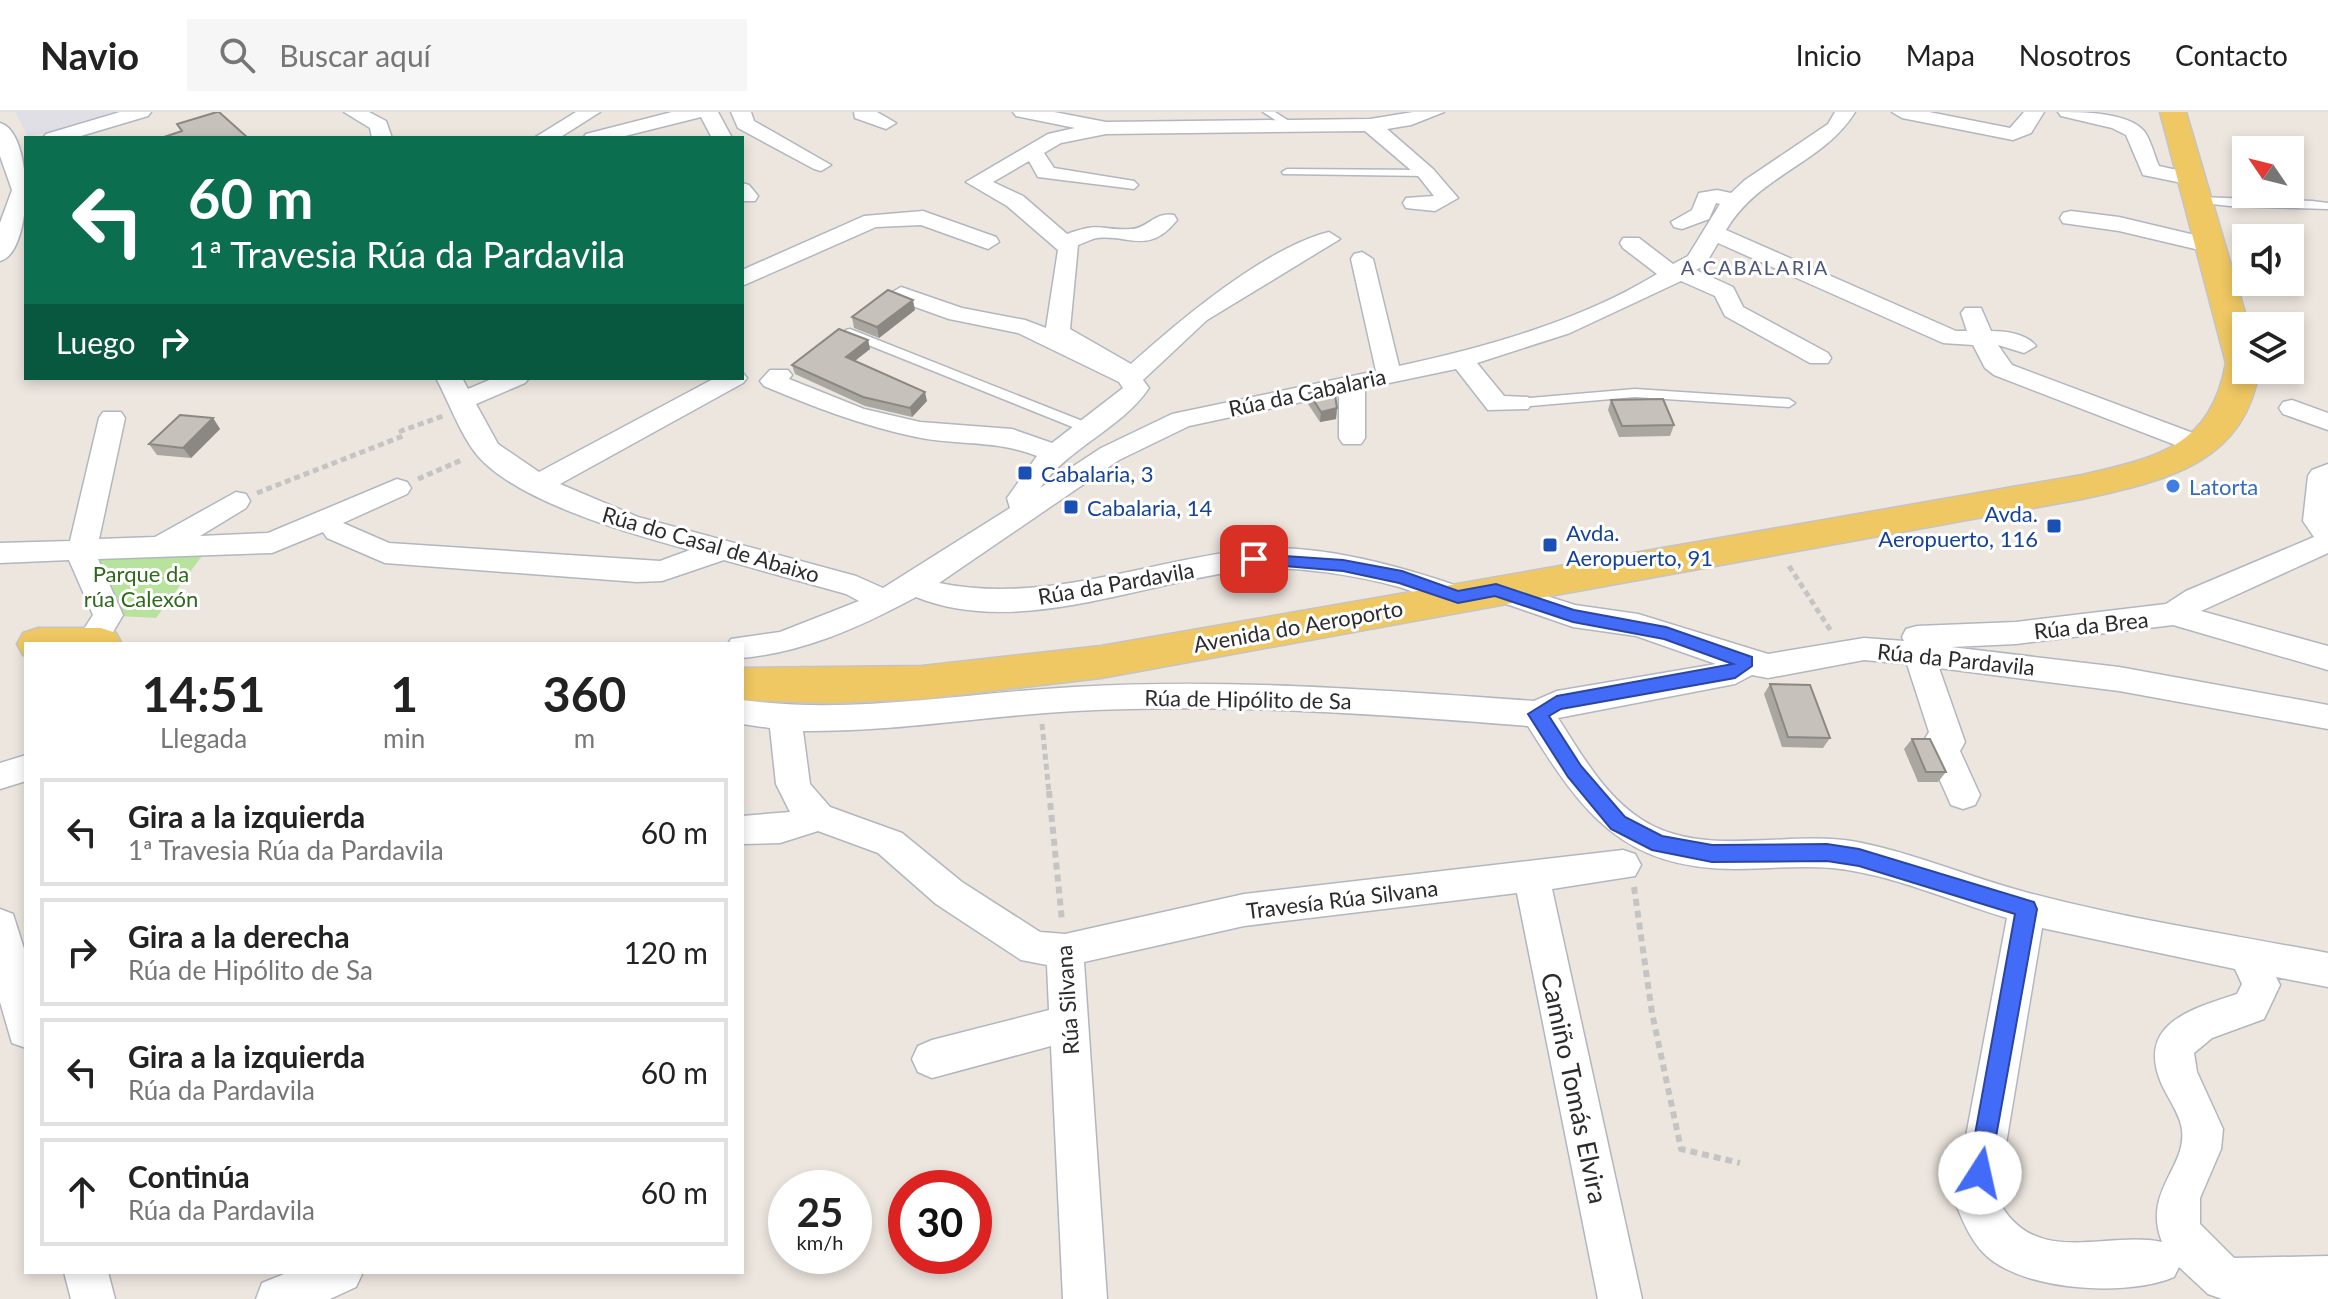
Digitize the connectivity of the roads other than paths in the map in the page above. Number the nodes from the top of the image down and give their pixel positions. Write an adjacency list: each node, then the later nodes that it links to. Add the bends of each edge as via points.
1 (141, 112): 23 (street)
2 (354, 112): 22 (street)
3 (396, 112): 22 (street)
4 (590, 112): 24 (street)
5 (695, 112): 17 (street)
6 (708, 112): 27 (street)
7 (741, 112): 30 (street, via 745,124)
8 (867, 112): 18 (street, via 862,114)
9 (1026, 112): 21 (street)
10 (1268, 112): 19 (lane)
11 (1434, 112): 20 (street)
12 (1845, 112): 35 (street, Rúa da Cabalaria, via 1835,128)
13 (1902, 112): 14 (street, via 2005,134 2024,129)
14 (2034, 112)
15 (2068, 112): 34 (street, via 2126,126 2139,137 2150,171)
16 (2173, 112): 34 (main road, Avenida do Aeroporto)
17 (654, 120): 25 (street); 26 (street)
18 (886, 123)
19 (1287, 123): 20 (street); 21 (street)
20 (1370, 125): 32 (street)
21 (1106, 128): 29 (street, via 1055,138)
22 (381, 132)
23 (60, 136)
24 (548, 136)
25 (607, 136)
26 (664, 136)
27 (721, 136)
28 (8, 141): 47 (street, via 23,190)
29 (1028, 153): 33 (street, via 1043,161 1045,173); 44 (street, via 977,182 1015,201)
30 (821, 165)
31 (1287, 172): 32 (lane)
32 (1426, 173): 36 (street, via 1447,198 1435,205)
33 (1127, 185)
34 (2195, 190): 37 (lane, via 2226,205); 46 (main road, Avenida do Aeroporto)
35 (1734, 201): 40 (street, via 1707,198 1701,214); 41 (street, Rúa da Cabalaria)
36 (1414, 203)
37 (2328, 206)
38 (2071, 218): 46 (street)
39 (1166, 220): 44 (street, via 1138,237 1095,231)
40 (1682, 222)
41 (1716, 234): 49 (street, Rúa da Cabalaria, via 1697,260); 54 (street, via 1952,338)
42 (1329, 239): 60 (street, via 1199,315)
43 (988, 242): 50 (street, via 923,218 872,221)
44 (1064, 243): 60 (street, via 1069,262 1058,330)
45 (1631, 243): 49 (street)
46 (2212, 246): 72 (main road, Avenida do Aeroporto, via 2240,347 2243,381 2228,420)
47 (0, 254)
48 (1362, 259): 59 (street)
49 (1677, 274): 56 (street, via 1725,292 1733,311); 57 (street, Rúa da Cabalaria, via 1561,328)
50 (744, 278)
51 (901, 294): 60 (street, via 957,314 1025,327)
52 (1973, 313): 54 (street)
53 (844, 331): 70 (lane)
54 (1982, 338): 55 (street); 72 (street, via 2003,370)
55 (2024, 346)
56 (1819, 358)
57 (1462, 360): 59 (street, Rúa da Cabalaria); 65 (street, via 1497,404)
58 (744, 374): 73 (street, via 773,367 773,381 856,415 953,435 1012,437)
59 (1389, 375): 63 (street, Rúa da Cabalaria)
60 (1131, 378): 70 (street, via 1136,388 1129,398)
61 (505, 380): 64 (street)
62 (730, 380): 75 (street)
63 (1352, 383): 71 (street); 78 (street, Rúa da Cabalaria, via 1181,420 1110,454)
64 (456, 389): 75 (street, Rúa do Casal de Abaixo, via 487,449)
65 (1519, 403): 66 (lane, via 1635,393)
66 (1789, 403)
67 (2292, 408): 69 (street)
68 (112, 418): 84 (street)
69 (2328, 422)
70 (1090, 429): 73 (street)
71 (1352, 438)
72 (2200, 445): 87 (main road, Avenida do Aeroporto, via 2160,466 2082,487)
73 (1057, 454): 78 (street, via 1024,491)
74 (2328, 473): 80 (street, via 2318,486 2317,521)
75 (539, 484): 83 (street, Rúa do Casal de Abaixo, via 629,524)
76 (397, 488): 82 (street, via 272,543)
77 (236, 501): 82 (street)
78 (1024, 510): 86 (street, Rúa da Cabalaria)
79 (337, 531): 83 (street, via 385,553 637,572 662,571)
80 (2328, 534)
81 (2328, 542): 89 (street, Rúa da Brea)
82 (164, 545): 84 (street)
83 (721, 550): 88 (street, Rúa do Casal de Abaixo, via 856,586)
84 (84, 551): 85 (street); 90 (street, via 108,615)
85 (0, 553)
86 (916, 584): 87 (street, Rúa da Pardavila, via 970,600 1059,597 1254,559 1297,560); 88 (street, Rúa da Cabalaria)
87 (1477, 594): 96 (street, Rúa da Pardavila, via 1666,633); 97 (main road, Avenida do Aeroporto, via 1031,672 867,685)
88 (883, 602): 93 (street, Rúa da Cabalaria, via 818,633)
89 (2173, 614): 94 (street, Rúa da Brea, via 2016,633 1911,637); 95 (street)
90 (91, 642)
91 (24, 645): 92 (main road)
92 (0, 647)
93 (744, 647)
94 (1906, 652): 96 (street, Rúa da Pardavila, via 1845,652 1768,666); 100 (street, Rúa da Pardavila, via 2119,679); 104 (street, via 1925,679 1949,742 1939,742)
95 (2328, 658)
96 (1746, 662): 99 (street, Rúa de Hipólito de Sa, via 1735,672 1557,703)
97 (744, 684)
98 (744, 712): 101 (street, Rúa de Hipólito de Sa)
99 (1538, 714): 101 (street, Rúa de Hipólito de Sa, via 1301,696 1074,699 870,719); 109 (street, via 1618,823 1659,844 1712,853 1827,852)
100 (2328, 717)
101 (785, 718): 105 (street, via 793,784 800,800)
102 (24, 769): 103 (street)
103 (0, 776)
104 (1963, 795)
105 (818, 817): 106 (street, via 780,829); 111 (street, via 890,843 949,893 1034,948)
106 (744, 830)
107 (1623, 865): 108 (street, Travesía Rúa Silvana)
108 (1531, 876): 111 (street, Travesía Rúa Silvana, via 1244,910); 124 (street, Camiño Tomás Elvira)
109 (2027, 909): 112 (street); 117 (street, via 1975,1200 1980,1216 1992,1232 2052,1265)
110 (0, 925): 114 (street)
111 (1065, 950): 115 (street, Rúa Silvana)
112 (2247, 954): 113 (street); 120 (street, via 2261,985 2250,1007 2199,1024 2174,1046 2177,1074 2203,1129 2179,1198 2179,1230 2194,1252 2224,1278)
113 (2328, 970)
114 (24, 1022)
115 (1069, 1023): 116 (street); 123 (street, Rúa Silvana)
116 (932, 1059)
117 (2159, 1262)
118 (87, 1274): 121 (street)
119 (336, 1274): 122 (street)
120 (2328, 1278)
121 (93, 1299)
122 (278, 1299)
123 (1085, 1299)
124 (1620, 1299)

